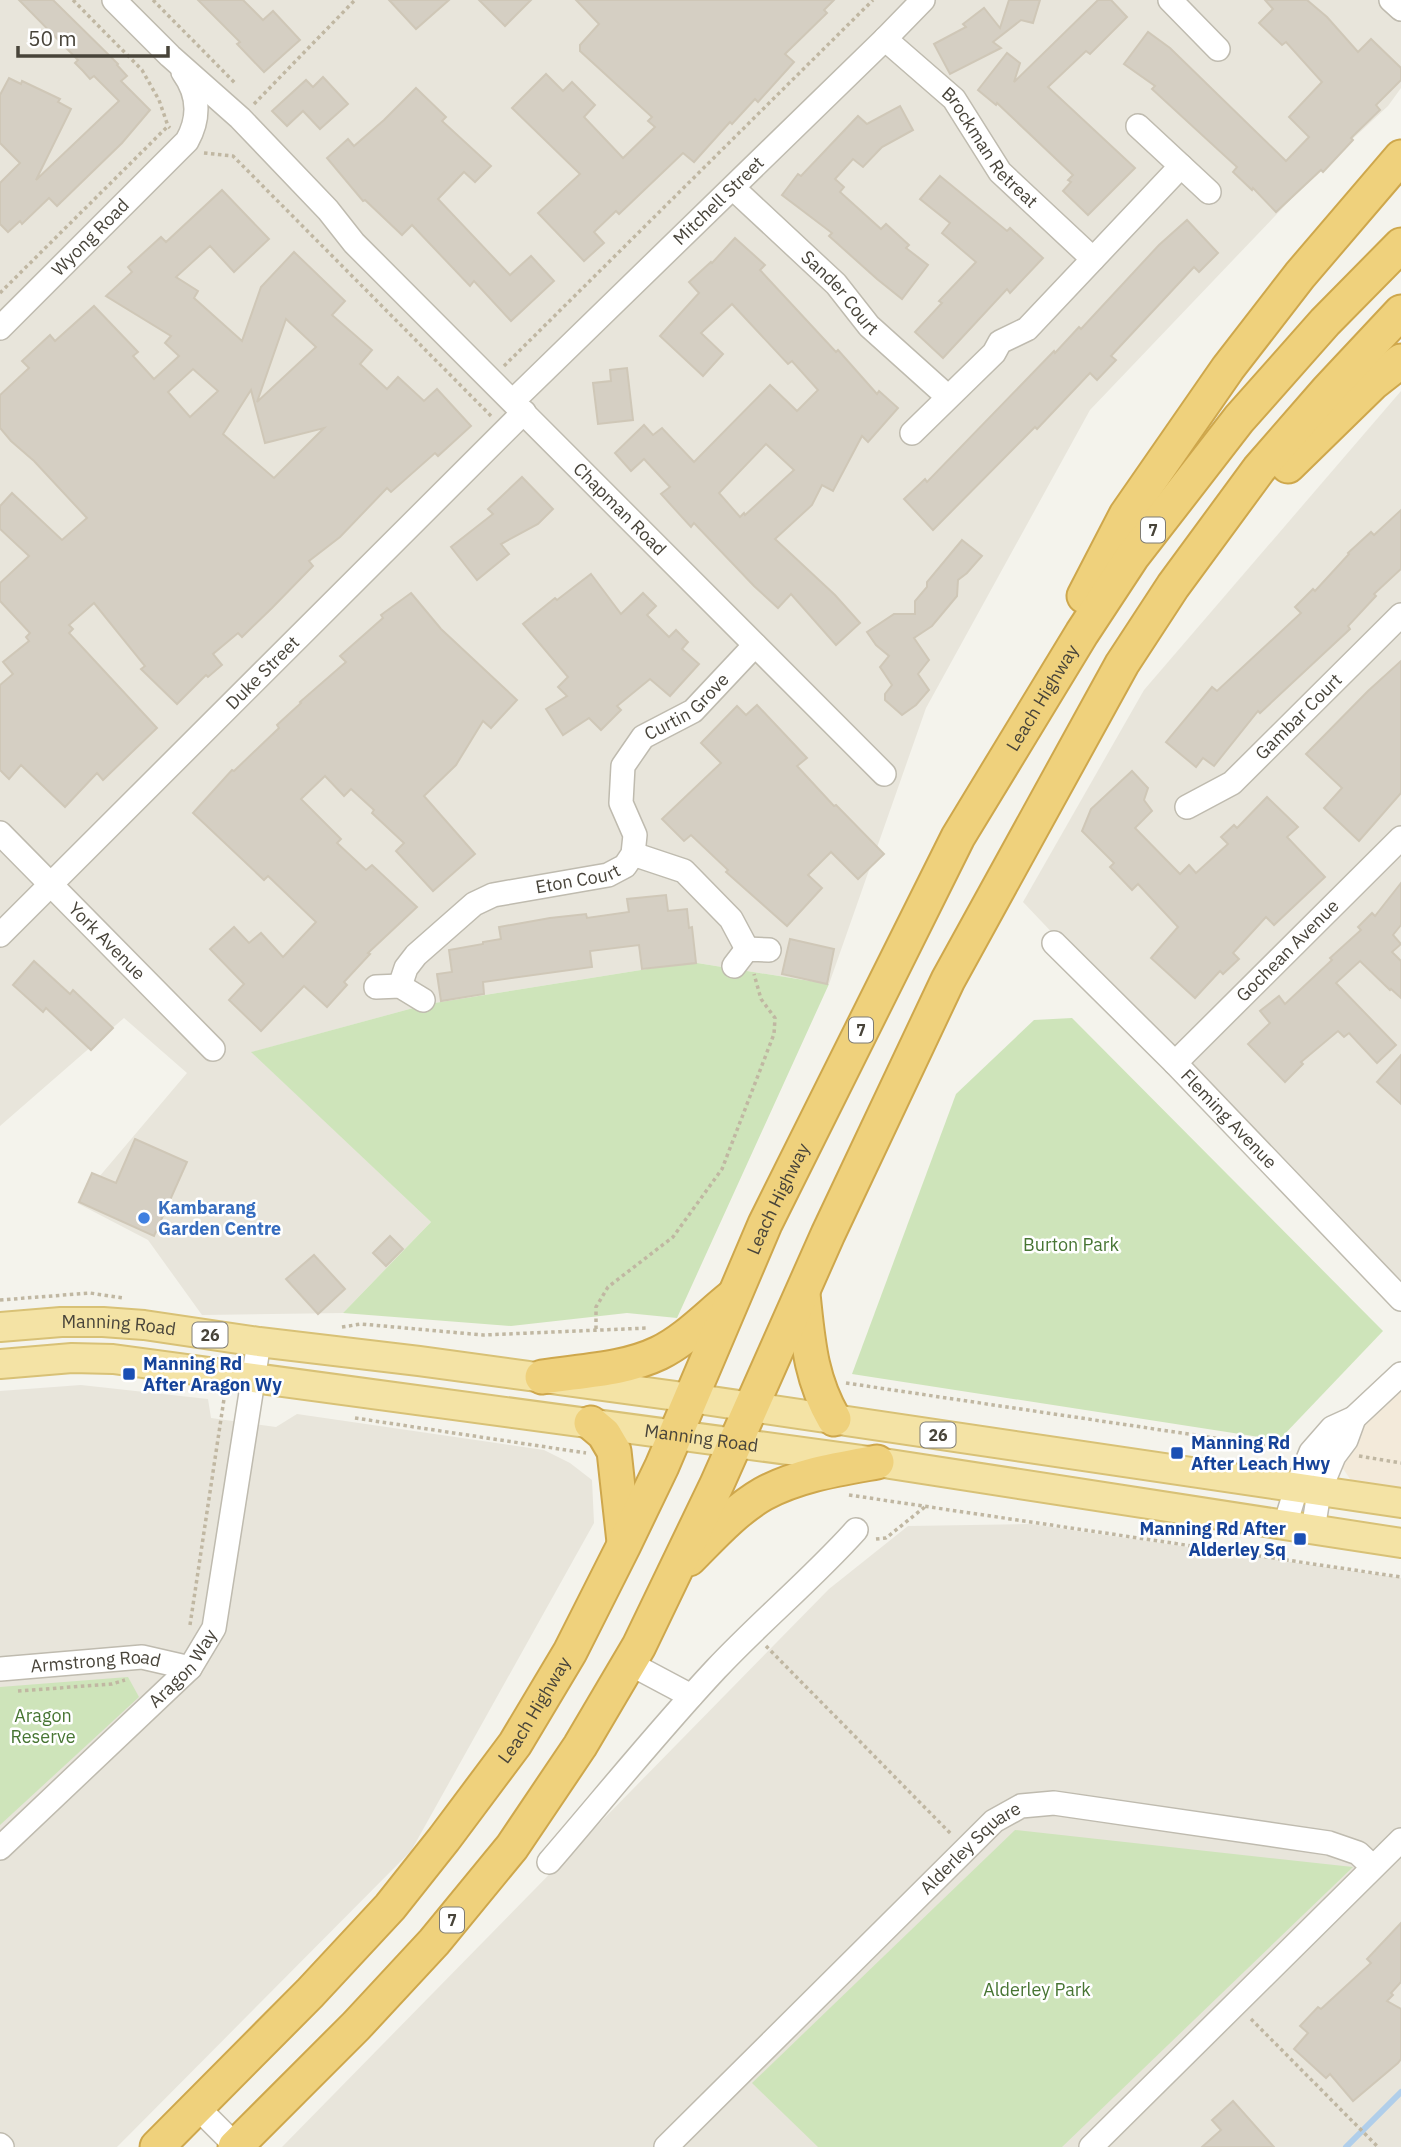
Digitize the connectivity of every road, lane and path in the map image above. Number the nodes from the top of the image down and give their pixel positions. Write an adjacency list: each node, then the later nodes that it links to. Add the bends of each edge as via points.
1 (73, 0): 15 (path, via 142,69)
2 (114, 0): 12 (street, Chapman Road)
3 (153, 0): 13 (path)
4 (355, 0): 14 (path)
5 (873, 0): 28 (path)
6 (923, 0): 10 (street, Mitchell Street)
7 (1170, 0): 11 (street)
8 (1391, 0): 9 (street)
9 (1401, 9)
10 (884, 40): 20 (street, Mitchell Street); 23 (street, Brockman Retreat, via 954,99 1000,172)
11 (1218, 49)
12 (170, 56): 14 (street, Chapman Road); 17 (street, Chapman Road, via 195,94 195,125)
13 (237, 84)
14 (240, 118): 28 (street, Chapman Road, via 354,243)
15 (168, 126): 17 (path); 24 (path)
16 (1138, 126): 19 (street)
17 (185, 145): 26 (street, Wyong Road); 31 (path, via 206,154 233,156)
18 (1401, 157): 39 (highway, via 1228,368 1126,515)
19 (1181, 166): 21 (street); 23 (street)
20 (733, 188): 29 (street, Sander Court, via 836,284 869,326); 30 (street, Mitchell Street)
21 (1209, 192)
22 (1401, 245): 39 (highway, Leach Highway / 7, via 1239,419 1132,556)
23 (1093, 259): 29 (street, via 1027,329 1000,342)
24 (0, 293)
25 (1401, 312): 33 (highway, 7, via 1259,469)
26 (0, 328)
27 (1401, 360): 33 (highway, via 1274,479)
28 (491, 379): 30 (street, Chapman Road)
29 (948, 397): 32 (street)
30 (519, 406): 31 (street, Duke Street); 35 (street, Chapman Road)
31 (504, 430): 42 (street, Duke Street)
32 (912, 433)
33 (1173, 586): 51 (highway, 7, via 1115,676 948,981)
34 (1401, 615): 37 (street, Gambar Court, via 1232,783)
35 (755, 645): 36 (street, Chapman Road); 41 (street, Curtin Grove, via 693,711 643,737 623,766 621,803 635,835)
36 (884, 774)
37 (1186, 807)
38 (0, 833): 42 (street, York Avenue)
39 (958, 837): 52 (highway, Leach Highway / 7, via 765,1224)
40 (1401, 838): 50 (street, Gochean Avenue)
41 (633, 854): 45 (street, Eton Court, via 684,871 731,919); 46 (street, Eton Court, via 625,866 608,875 493,895 474,904 416,956)
42 (50, 883): 43 (street, Duke Street); 49 (street, York Avenue)
43 (0, 935)
44 (1054, 943): 50 (street, Fleming Avenue)
45 (750, 955): 58 (path, via 761,999 775,1018 774,1034 722,1169 674,1237 608,1287 596,1307)
46 (400, 986): 47 (street); 48 (street)
47 (376, 987)
48 (423, 999)
49 (213, 1049)
50 (1175, 1063): 54 (street, Fleming Avenue)
51 (803, 1292): 64 (highway); 68 (highway, 7)
52 (736, 1294): 60 (highway); 66 (highway, Leach Highway / 7)
53 (127, 1298): 55 (path, via 90,1293)
54 (1401, 1299)
55 (0, 1300)
56 (0, 1327): 59 (main road, Manning Road / 26, via 103,1322)
57 (337, 1327): 58 (path, via 361,1324 483,1335)
58 (596, 1329): 60 (path, via 652,1328)
59 (259, 1342): 63 (main road, Manning Road / 26); 65 (street, Aragon Way)
60 (666, 1349): 63 (highway, via 624,1365)
61 (0, 1364): 65 (main road, Manning Road / 26, via 113,1359)
62 (1401, 1374): 70 (street)
63 (542, 1377): 66 (main road, Manning Road / 26)
64 (816, 1379): 71 (highway); 75 (path, via 831,1375 842,1382)
65 (254, 1380): 73 (main road, Manning Road / 26); 92 (street, Aragon Way, via 214,1628)
66 (691, 1398): 68 (main road, Manning Road / 26); 72 (highway, Leach Highway / 7)
67 (224, 1399): 89 (path)
68 (752, 1407): 71 (main road, Manning Road / 26); 74 (highway, 7)
69 (348, 1417): 73 (path)
70 (1354, 1418): 75 (street, via 1332,1428); 76 (street)
71 (834, 1419): 79 (main road, Manning Road / 26)
72 (675, 1434): 73 (main road, Manning Road / 26); 74 (main road, Manning Road / 26); 86 (highway, Leach Highway / 7)
73 (591, 1439): 86 (highway, via 604,1434 614,1451)
74 (736, 1443): 77 (main road, Manning Road / 26); 87 (highway, 7)
75 (1311, 1452): 79 (street)
76 (1334, 1456): 78 (path); 79 (street)
77 (877, 1462): 83 (main road, Manning Road / 26); 87 (highway, via 805,1477 761,1495)
78 (1401, 1463)
79 (1307, 1490): 81 (main road, Manning Road / 26); 83 (street)
80 (844, 1495): 82 (path)
81 (1401, 1503)
82 (926, 1506): 84 (path, via 886,1538 862,1541); 88 (path)
83 (1299, 1527): 85 (main road, Manning Road / 26)
84 (853, 1534): 90 (street)
85 (1401, 1543)
86 (624, 1545): 101 (highway, Leach Highway / 7, via 570,1652 515,1744 444,1839 310,1993)
87 (674, 1575): 91 (highway, 7)
88 (1401, 1577)
89 (190, 1625)
90 (753, 1632): 94 (street); 97 (path)
91 (629, 1663): 94 (street); 103 (highway, 7, via 580,1746 503,1857 434,1942)
92 (190, 1668): 93 (street, Armstrong Road, via 142,1657); 96 (street, Aragon Way)
93 (0, 1669)
94 (691, 1696): 98 (street)
95 (1401, 1840): 99 (street)
96 (0, 1848)
97 (965, 1849): 99 (street, Alderley Square, via 994,1821 1021,1806 1054,1803 1329,1843 1357,1853); 104 (street, Alderley Square)
98 (549, 1862)
99 (1373, 1867): 100 (street)
100 (1235, 2002): 105 (street); 106 (path)
101 (196, 2106): 102 (highway, Leach Highway / 7); 103 (street)
102 (156, 2147)
103 (236, 2147)
104 (666, 2147)
105 (1091, 2147)
106 (1378, 2147)

